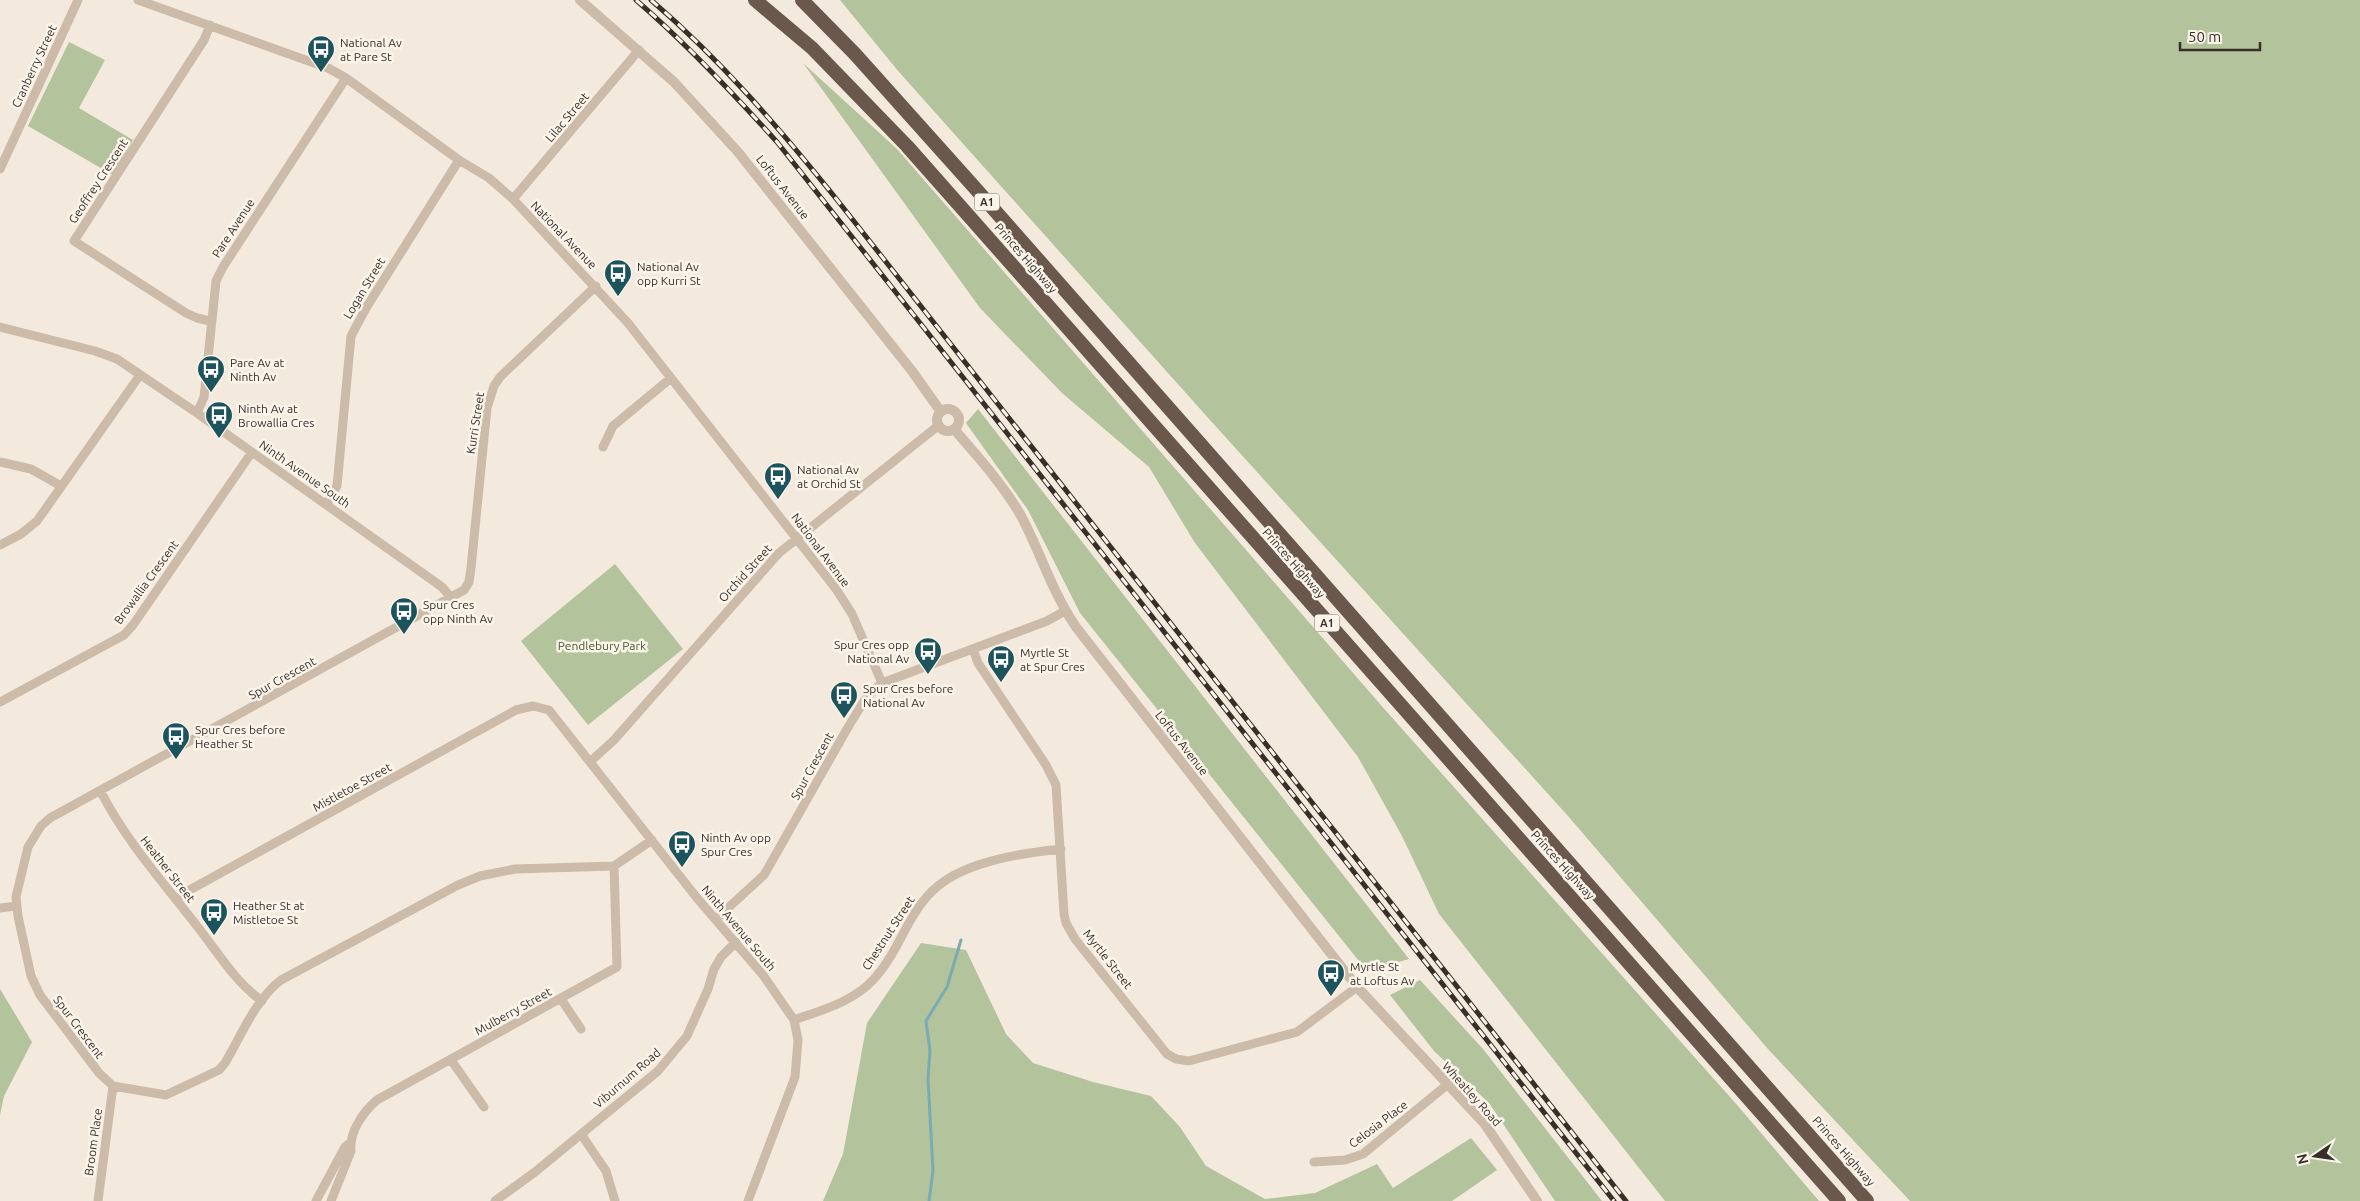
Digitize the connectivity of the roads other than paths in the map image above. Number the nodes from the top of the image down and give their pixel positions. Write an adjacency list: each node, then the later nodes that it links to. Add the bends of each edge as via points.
1 (78, 0): 12 (street, Cranberry Street)
2 (138, 0): 7 (street, National Avenue)
3 (580, 0): 9 (street, Loftus Avenue)
4 (755, 0): 8 (highway, Princes Highway / A1)
5 (768, 0): 8 (highway)
6 (802, 0): 67 (highway, Princes Highway / A1, via 968,180)
7 (210, 24): 10 (street, National Avenue, via 328,68); 15 (street, Geoffrey Crescent, via 204,40 74,241 186,313)
8 (812, 48): 66 (highway, Princes Highway / A1, via 908,146)
9 (639, 50): 13 (street, Lilac Street); 19 (street, Loftus Avenue, via 674,82 762,180)
10 (346, 78): 11 (street, National Avenue); 15 (street, Pare Avenue, via 223,267 216,282)
11 (460, 160): 13 (street, National Avenue); 27 (street, Logan Street, via 351,336 337,486)
12 (0, 169)
13 (514, 199): 14 (street, National Avenue)
14 (596, 286): 18 (street, National Avenue); 30 (street, Kurri Street, via 494,386 487,408 469,582)
15 (210, 321): 20 (street, Pare Avenue, via 204,397)
16 (0, 327): 17 (street, Ninth Avenue South, via 108,354)
17 (140, 375): 20 (street, Ninth Avenue South); 26 (street)
18 (671, 378): 23 (street, via 613,426); 28 (street, National Avenue)
19 (941, 412): 21 (street); 22 (street, via 947,409 956,413 959,420)
20 (197, 413): 24 (street, Ninth Avenue South)
21 (939, 425): 22 (street, via 944,430); 28 (street, Orchid Street)
22 (954, 429): 31 (street, Loftus Avenue, via 988,468 1019,512)
23 (603, 447)
24 (252, 452): 27 (street, Ninth Avenue South); 34 (street, Browallia Crescent, via 133,626)
25 (0, 462): 26 (street, via 31,469)
26 (61, 486): 29 (street, via 30,528)
27 (328, 504): 30 (street, Ninth Avenue South, via 442,587)
28 (796, 538): 33 (street, National Avenue, via 844,601); 36 (street, Orchid Street, via 779,552 614,740)
29 (0, 545)
30 (452, 599): 37 (street, Spur Crescent)
31 (1065, 611): 32 (street, Spur Crescent); 46 (street, Loftus Avenue)
32 (973, 649): 33 (street, Spur Crescent); 39 (street, Myrtle Street, via 982,669 1052,774 1058,799)
33 (882, 683): 44 (street, Spur Crescent, via 864,701 851,722 764,875)
34 (0, 702)
35 (543, 707): 36 (street, Ninth Avenue South, via 554,715); 41 (street, Mistletoe Street, via 516,710)
36 (591, 761): 38 (street, Ninth Avenue South)
37 (101, 792): 41 (street, Heather Street, via 136,849); 42 (street, Spur Crescent, via 50,818 41,826 24,862)
38 (652, 840): 40 (street); 44 (street, Ninth Avenue South)
39 (1061, 849): 46 (street, Myrtle Street, via 1066,923 1163,1051 1176,1060 1189,1061 1297,1032); 49 (street, Chestnut Street, via 985,864 957,874 939,885 918,908 874,979 842,1003)
40 (614, 866): 47 (street, Mulberry Street, via 617,967); 48 (street, via 515,869 480,876 281,980)
41 (176, 900): 48 (street, Heather Street, via 246,988)
42 (16, 906): 43 (street); 54 (street, Spur Crescent, via 35,986 80,1049)
43 (0, 908)
44 (716, 919): 45 (street, Ninth Avenue South)
45 (736, 942): 49 (street, Ninth Avenue South); 56 (street, Viburnum Road, via 714,969 687,1036 674,1053 658,1071)
46 (1357, 987): 51 (street, Loftus Avenue)
47 (560, 999): 50 (street); 52 (street, Mulberry Street)
48 (262, 1000): 54 (street, via 225,1063 212,1075 166,1094)
49 (794, 1020): 64 (street, Ninth Avenue South, via 798,1040 795,1077)
50 (581, 1029)
51 (1419, 1054): 53 (street, Wheatley Road)
52 (451, 1060): 55 (street); 57 (street, Mulberry Street, via 377,1100 361,1118)
53 (1448, 1084): 58 (street, Celosia Place, via 1363,1154 1345,1160); 65 (street, Wheatley Road, via 1484,1123)
54 (113, 1086): 59 (street, Broom Place)
55 (484, 1107)
56 (581, 1134): 62 (street, Viburnum Road); 63 (street, via 606,1171)
57 (350, 1143): 60 (street, Mulberry Street); 61 (street, Mulberry Street, via 352,1151)
58 (1314, 1162)
59 (98, 1201)
60 (316, 1201)
61 (330, 1201)
62 (495, 1201)
63 (614, 1201)
64 (748, 1201)
65 (1537, 1201)
66 (1839, 1201)
67 (1868, 1201)

